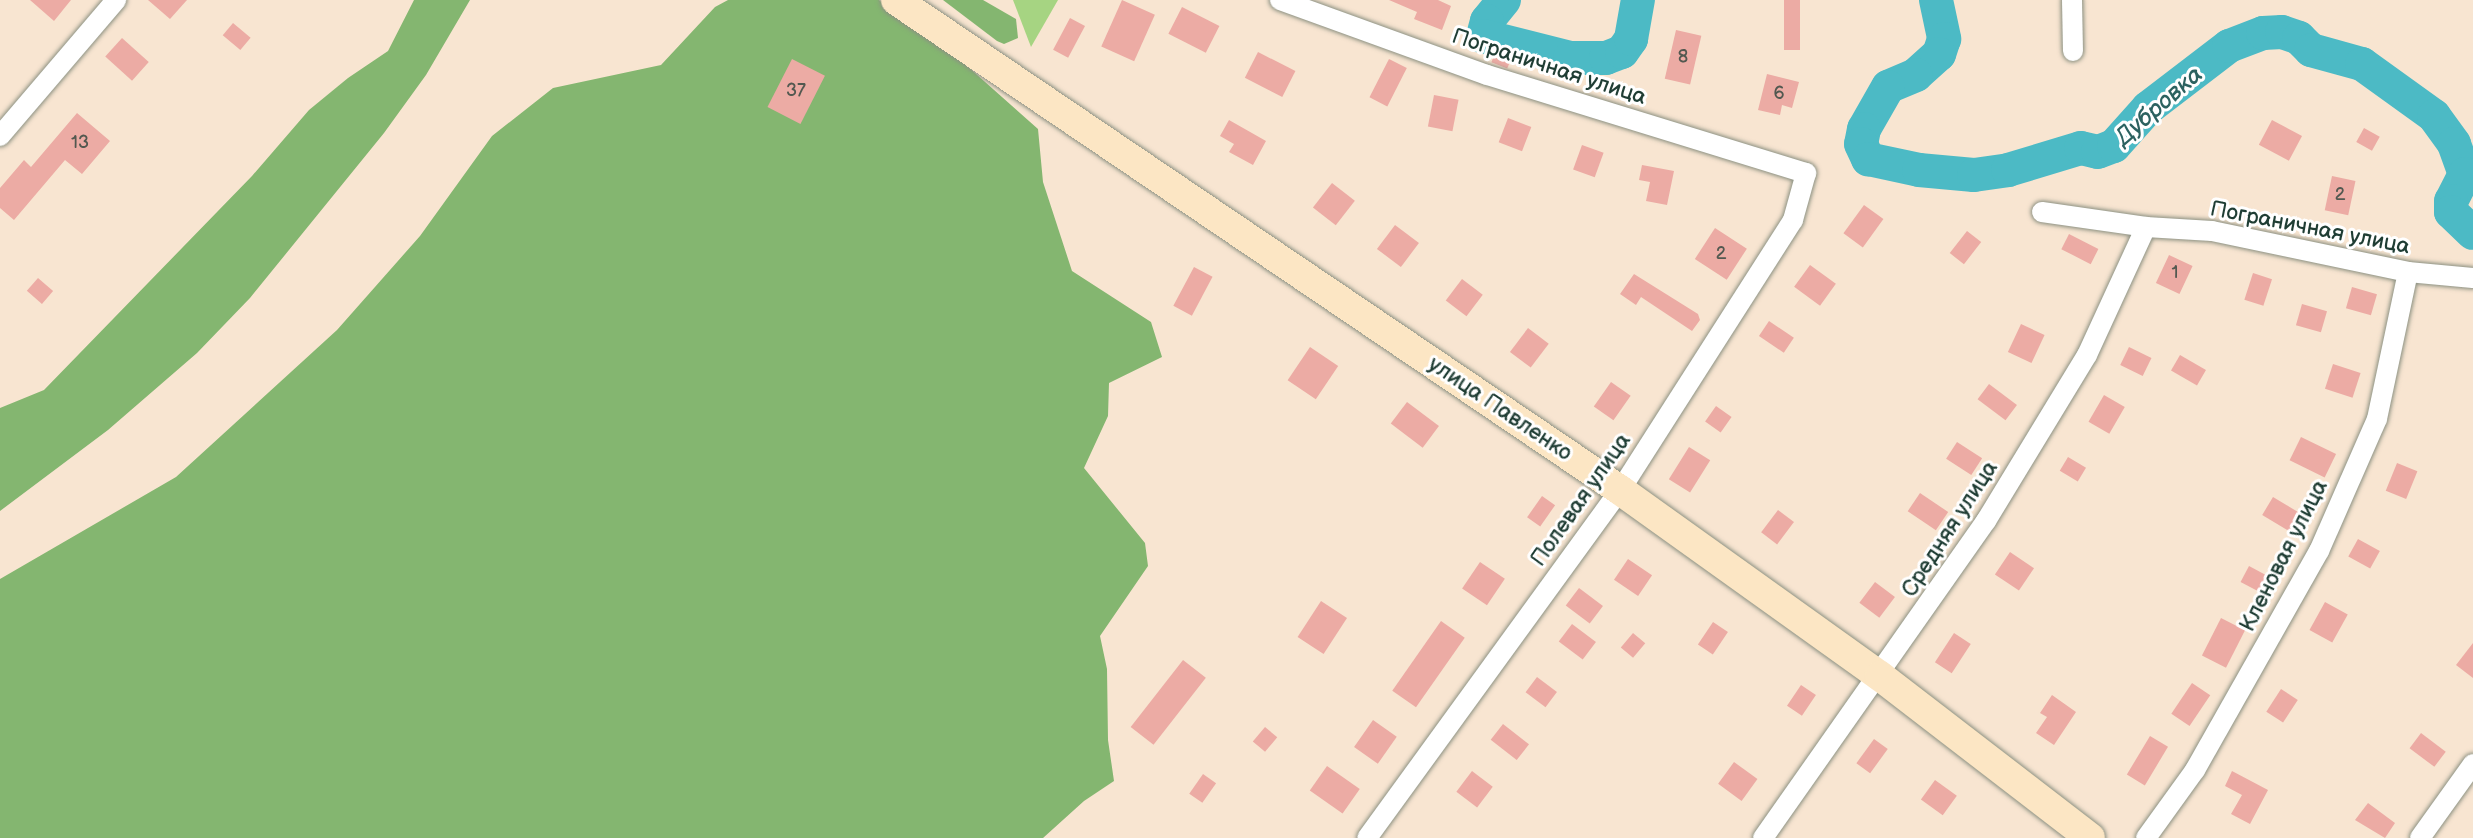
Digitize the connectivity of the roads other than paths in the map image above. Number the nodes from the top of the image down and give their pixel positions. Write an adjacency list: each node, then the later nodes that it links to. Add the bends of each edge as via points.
1 (116, 0): 6 (street)
2 (896, 0): 12 (street, улица Павленко)
3 (1280, 0): 7 (street, Пограничная улица, via 1487,75)
4 (2072, 0): 5 (street)
5 (2073, 51)
6 (0, 136)
7 (1806, 173): 12 (street, Полевая улица, via 1793,220)
8 (2042, 212): 9 (street, Пограничная улица)
9 (2146, 227): 10 (street, Пограничная улица, via 2212,231); 13 (street, Средняя улица, via 2087,355 1986,521)
10 (2408, 272): 11 (street, Пограничная улица); 18 (street, Кленовая улица, via 2377,419 2319,551 2195,770)
11 (2473, 278)
12 (1620, 490): 13 (street, улица Павленко); 16 (street, Полевая улица)
13 (1880, 676): 15 (street, улица Павленко); 17 (street, Средняя улица)
14 (2473, 764): 19 (street)
15 (2078, 835)
16 (1367, 838)
17 (1763, 838)
18 (2146, 838)
19 (2420, 838)

